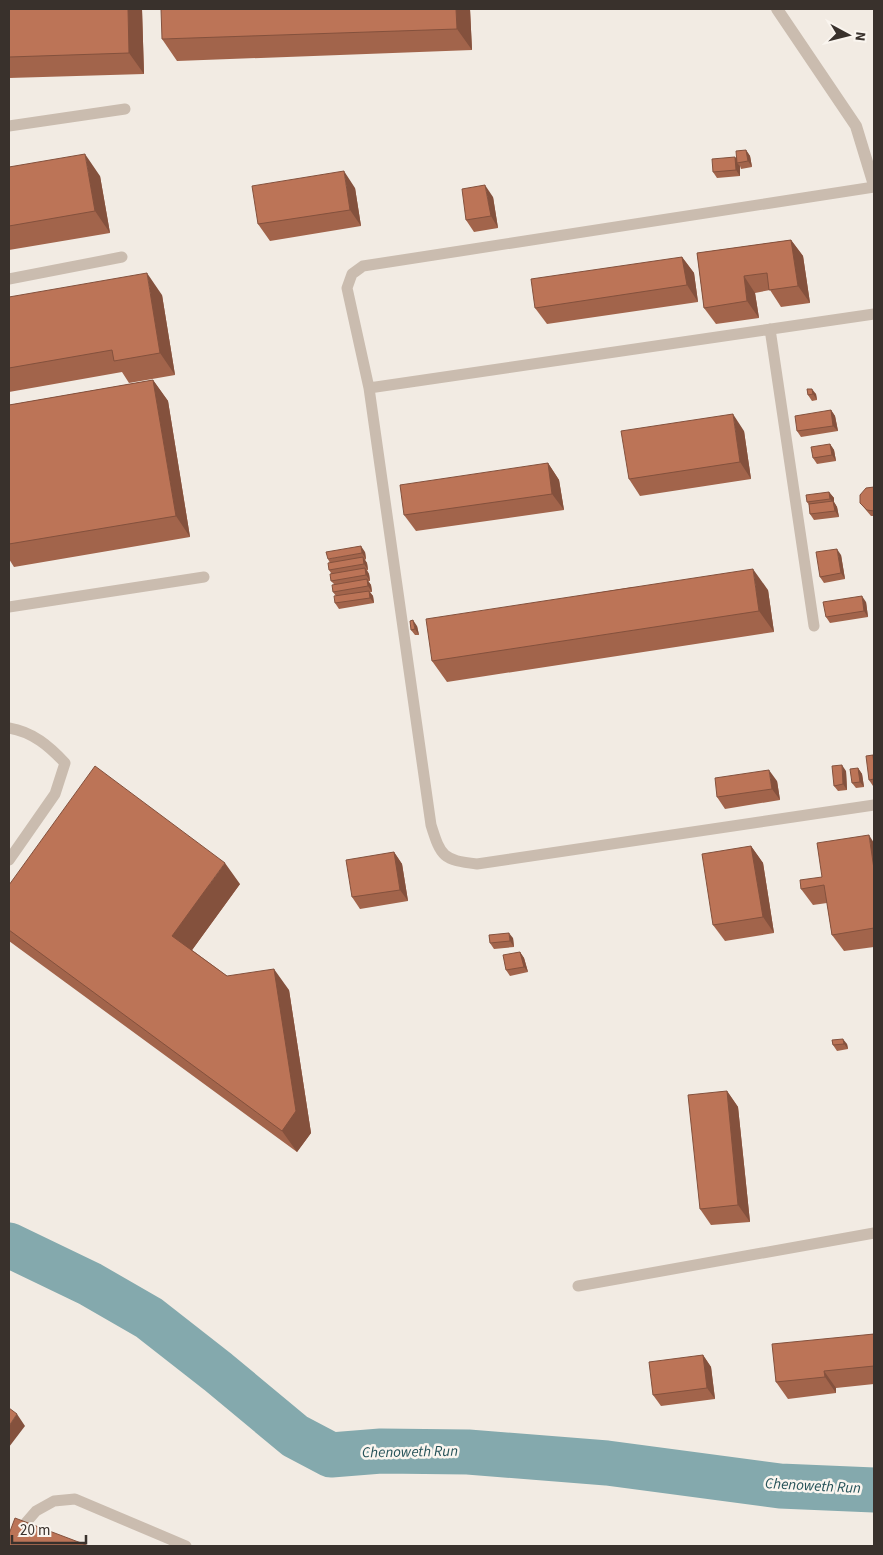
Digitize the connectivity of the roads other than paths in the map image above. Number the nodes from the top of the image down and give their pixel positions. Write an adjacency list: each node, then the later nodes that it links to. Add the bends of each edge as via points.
1 (777, 9): 4 (street, via 856,126)
2 (125, 109): 3 (lane)
3 (9, 126)
4 (874, 186): 9 (lane, via 770,205 363,266 352,274 347,288)
5 (122, 257): 6 (lane)
6 (9, 279)
7 (874, 314): 8 (lane)
8 (770, 329): 9 (lane); 12 (lane)
9 (369, 388): 14 (lane, via 432,825 439,850 455,862 477,864)
10 (204, 577): 11 (lane)
11 (9, 607)
12 (814, 626)
13 (9, 728): 15 (lane, via 48,744 65,763 55,794)
14 (874, 805)
15 (9, 860)
16 (874, 1233): 17 (lane)
17 (578, 1286)
18 (14, 1546): 19 (lane, via 23,1526 36,1511 54,1501 75,1499)
19 (186, 1546)

